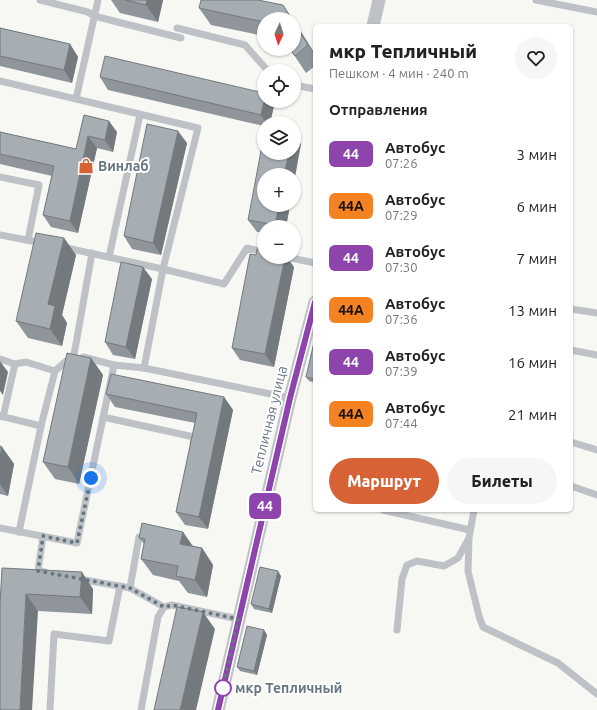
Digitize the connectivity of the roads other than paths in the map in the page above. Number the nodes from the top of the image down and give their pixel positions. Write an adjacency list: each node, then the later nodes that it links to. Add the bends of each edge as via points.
1 (40, 0): 6 (lane, via 88,12)
2 (98, 0): 6 (lane)
3 (379, 0): 7 (street)
4 (536, 0): 5 (lane)
5 (597, 12)
6 (94, 16): 9 (lane); 14 (lane)
7 (373, 24)
8 (177, 28): 10 (lane, via 245,45)
9 (181, 38)
10 (262, 64)
11 (0, 81): 14 (lane)
12 (301, 86): 13 (lane)
13 (313, 89)
14 (76, 99): 15 (lane)
15 (140, 115): 21 (lane); 24 (lane, via 198,128)
16 (0, 176): 18 (lane, via 39,185)
17 (0, 235): 18 (lane)
18 (28, 240): 20 (lane)
19 (257, 250): 24 (lane, via 247,248 224,284)
20 (92, 253): 21 (lane); 29 (lane)
21 (109, 257): 24 (lane)
22 (301, 260): 23 (lane)
23 (313, 263)
24 (163, 269): 34 (lane)
25 (573, 309): 27 (lane)
26 (313, 310): 36 (street, Тепличная улица)
27 (597, 313)
28 (573, 350): 30 (lane)
29 (74, 355): 33 (lane); 35 (lane)
30 (597, 355)
31 (0, 359): 32 (lane)
32 (15, 364): 35 (lane, via 26,362); 37 (lane)
33 (114, 364): 34 (lane); 38 (lane)
34 (144, 368): 36 (lane)
35 (55, 371): 39 (lane)
36 (290, 398): 58 (street, Тепличная улица)
37 (1, 416): 39 (lane)
38 (103, 417): 42 (lane, via 194,437); 50 (lane, via 77,543)
39 (41, 426): 49 (lane)
40 (573, 443): 41 (lane)
41 (597, 450)
42 (191, 453)
43 (573, 487): 44 (lane)
44 (597, 495)
45 (392, 512): 48 (lane)
46 (474, 512): 48 (lane)
47 (0, 528): 49 (lane)
48 (470, 530): 52 (lane)
49 (19, 532): 50 (lane)
50 (43, 536): 53 (lane, via 34,571)
51 (139, 537): 56 (lane)
52 (469, 538): 59 (lane, via 458,558 444,566 417,561 407,565 402,580); 60 (lane, via 468,571 483,627 558,663)
53 (53, 574)
54 (75, 578): 55 (lane)
55 (120, 586): 56 (lane); 61 (lane, via 109,641 54,634)
56 (130, 588): 57 (lane)
57 (164, 607): 58 (lane, via 172,605); 62 (lane, via 158,616)
58 (238, 619): 63 (street, Тепличная улица)
59 (397, 630)
60 (597, 694)
61 (50, 710)
62 (141, 710)
63 (218, 710)

